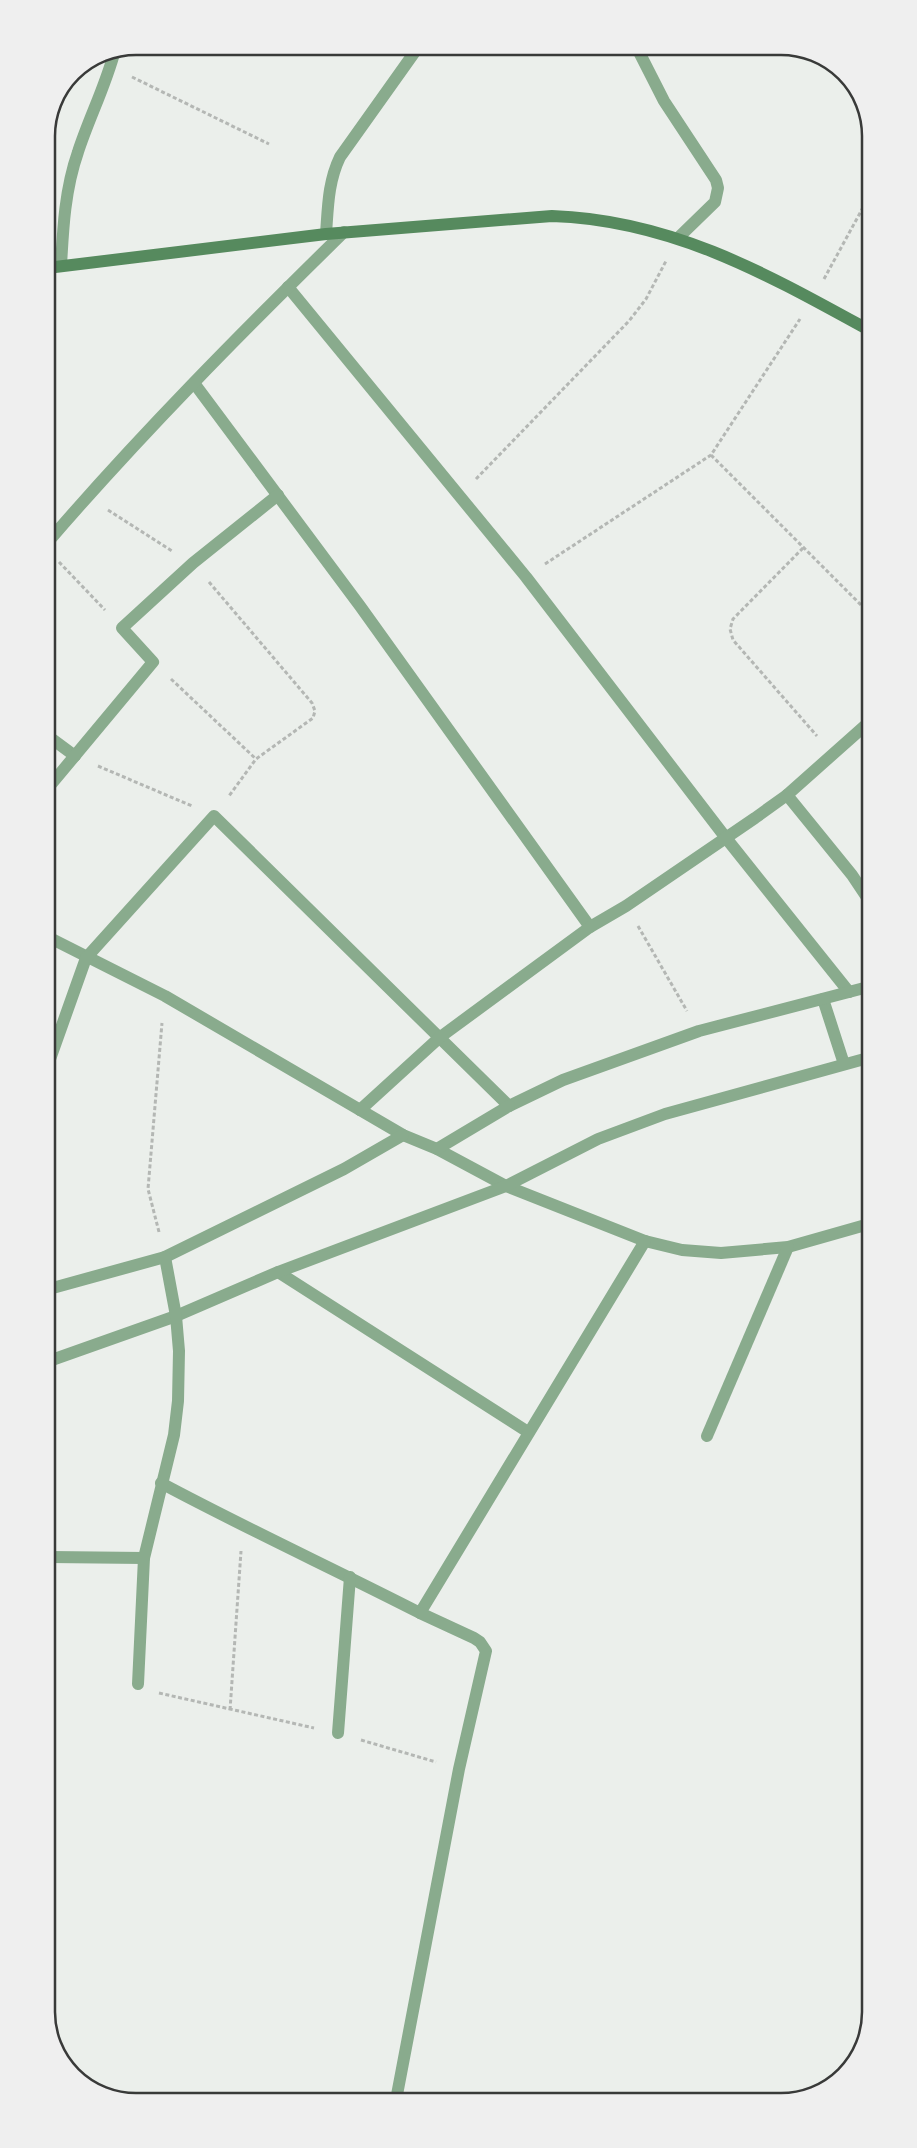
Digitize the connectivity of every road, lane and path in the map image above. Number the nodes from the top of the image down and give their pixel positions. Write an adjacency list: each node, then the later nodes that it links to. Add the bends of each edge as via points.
1 (413, 55): 8 (street, via 332,173)
2 (641, 55): 9 (street, via 664,101 716,180 718,188 715,202)
3 (113, 59): 4 (street)
4 (111, 67): 5 (path); 10 (street, via 77,154 69,185)
5 (269, 144)
6 (862, 209): 13 (path)
7 (344, 232): 8 (main road); 9 (main road, via 552,216 588,217); 12 (street)
8 (326, 234): 10 (main road)
9 (678, 238): 13 (main road, via 744,264); 18 (path, via 646,299 629,321)
10 (61, 266): 11 (main road)
11 (55, 267)
12 (288, 287): 15 (street); 18 (street)
13 (813, 299): 14 (main road); 16 (path)
14 (862, 326)
15 (194, 383): 17 (street); 19 (street)
16 (711, 455): 21 (path); 24 (path)
17 (278, 495): 23 (street); 39 (street)
18 (460, 496): 24 (street)
19 (87, 497): 20 (street); 23 (path)
20 (55, 534)
21 (802, 548): 25 (path); 30 (path, via 733,619 730,629 733,640)
22 (55, 559): 26 (path)
23 (193, 563): 26 (street); 32 (path, via 312,703 315,711 313,718)
24 (526, 577): 36 (street)
25 (862, 607)
26 (122, 628): 27 (street)
27 (153, 662): 31 (street); 32 (path)
28 (862, 729): 30 (street)
29 (55, 741): 31 (street)
30 (833, 754): 34 (street)
31 (75, 756): 33 (street); 35 (path)
32 (256, 759): 35 (path)
33 (55, 780)
34 (787, 795): 36 (street); 37 (street)
35 (214, 816): 41 (street); 47 (street)
36 (726, 838): 38 (street); 43 (street)
37 (862, 890)
38 (626, 906): 39 (street); 46 (path)
39 (590, 927): 47 (street)
40 (55, 941): 41 (street)
41 (86, 958): 44 (street); 48 (street)
42 (862, 989): 43 (street)
43 (849, 992): 45 (street)
44 (165, 996): 52 (street); 59 (path, via 148,1189)
45 (823, 999): 46 (street); 50 (street)
46 (699, 1031): 51 (street, via 563,1080)
47 (439, 1038): 51 (street); 52 (street)
48 (55, 1045)
49 (862, 1060): 50 (street)
50 (844, 1064): 55 (street, via 664,1114 598,1139)
51 (509, 1106): 54 (street)
52 (360, 1110): 53 (street)
53 (403, 1135): 54 (street); 59 (street, via 344,1169)
54 (437, 1149): 55 (street)
55 (506, 1186): 57 (street); 60 (street)
56 (862, 1226): 58 (street)
57 (646, 1241): 58 (street, via 682,1250 721,1254); 64 (street)
58 (788, 1247): 65 (street)
59 (165, 1257): 61 (street); 62 (street)
60 (278, 1272): 62 (street); 64 (street)
61 (55, 1287)
62 (176, 1316): 63 (street); 66 (street, via 179,1351 177,1409)
63 (55, 1358)
64 (528, 1432): 71 (street)
65 (707, 1436)
66 (161, 1484): 67 (street); 69 (street)
67 (243, 1527): 70 (street); 73 (path)
68 (55, 1557): 69 (street)
69 (144, 1558): 72 (street)
70 (350, 1577): 71 (street); 74 (street)
71 (420, 1613): 75 (street, via 474,1638 486,1651)
72 (138, 1684): 73 (path, via 144,1689)
73 (230, 1710): 74 (path)
74 (338, 1733): 75 (path)
75 (458, 1769): 76 (street)
76 (397, 2093)

